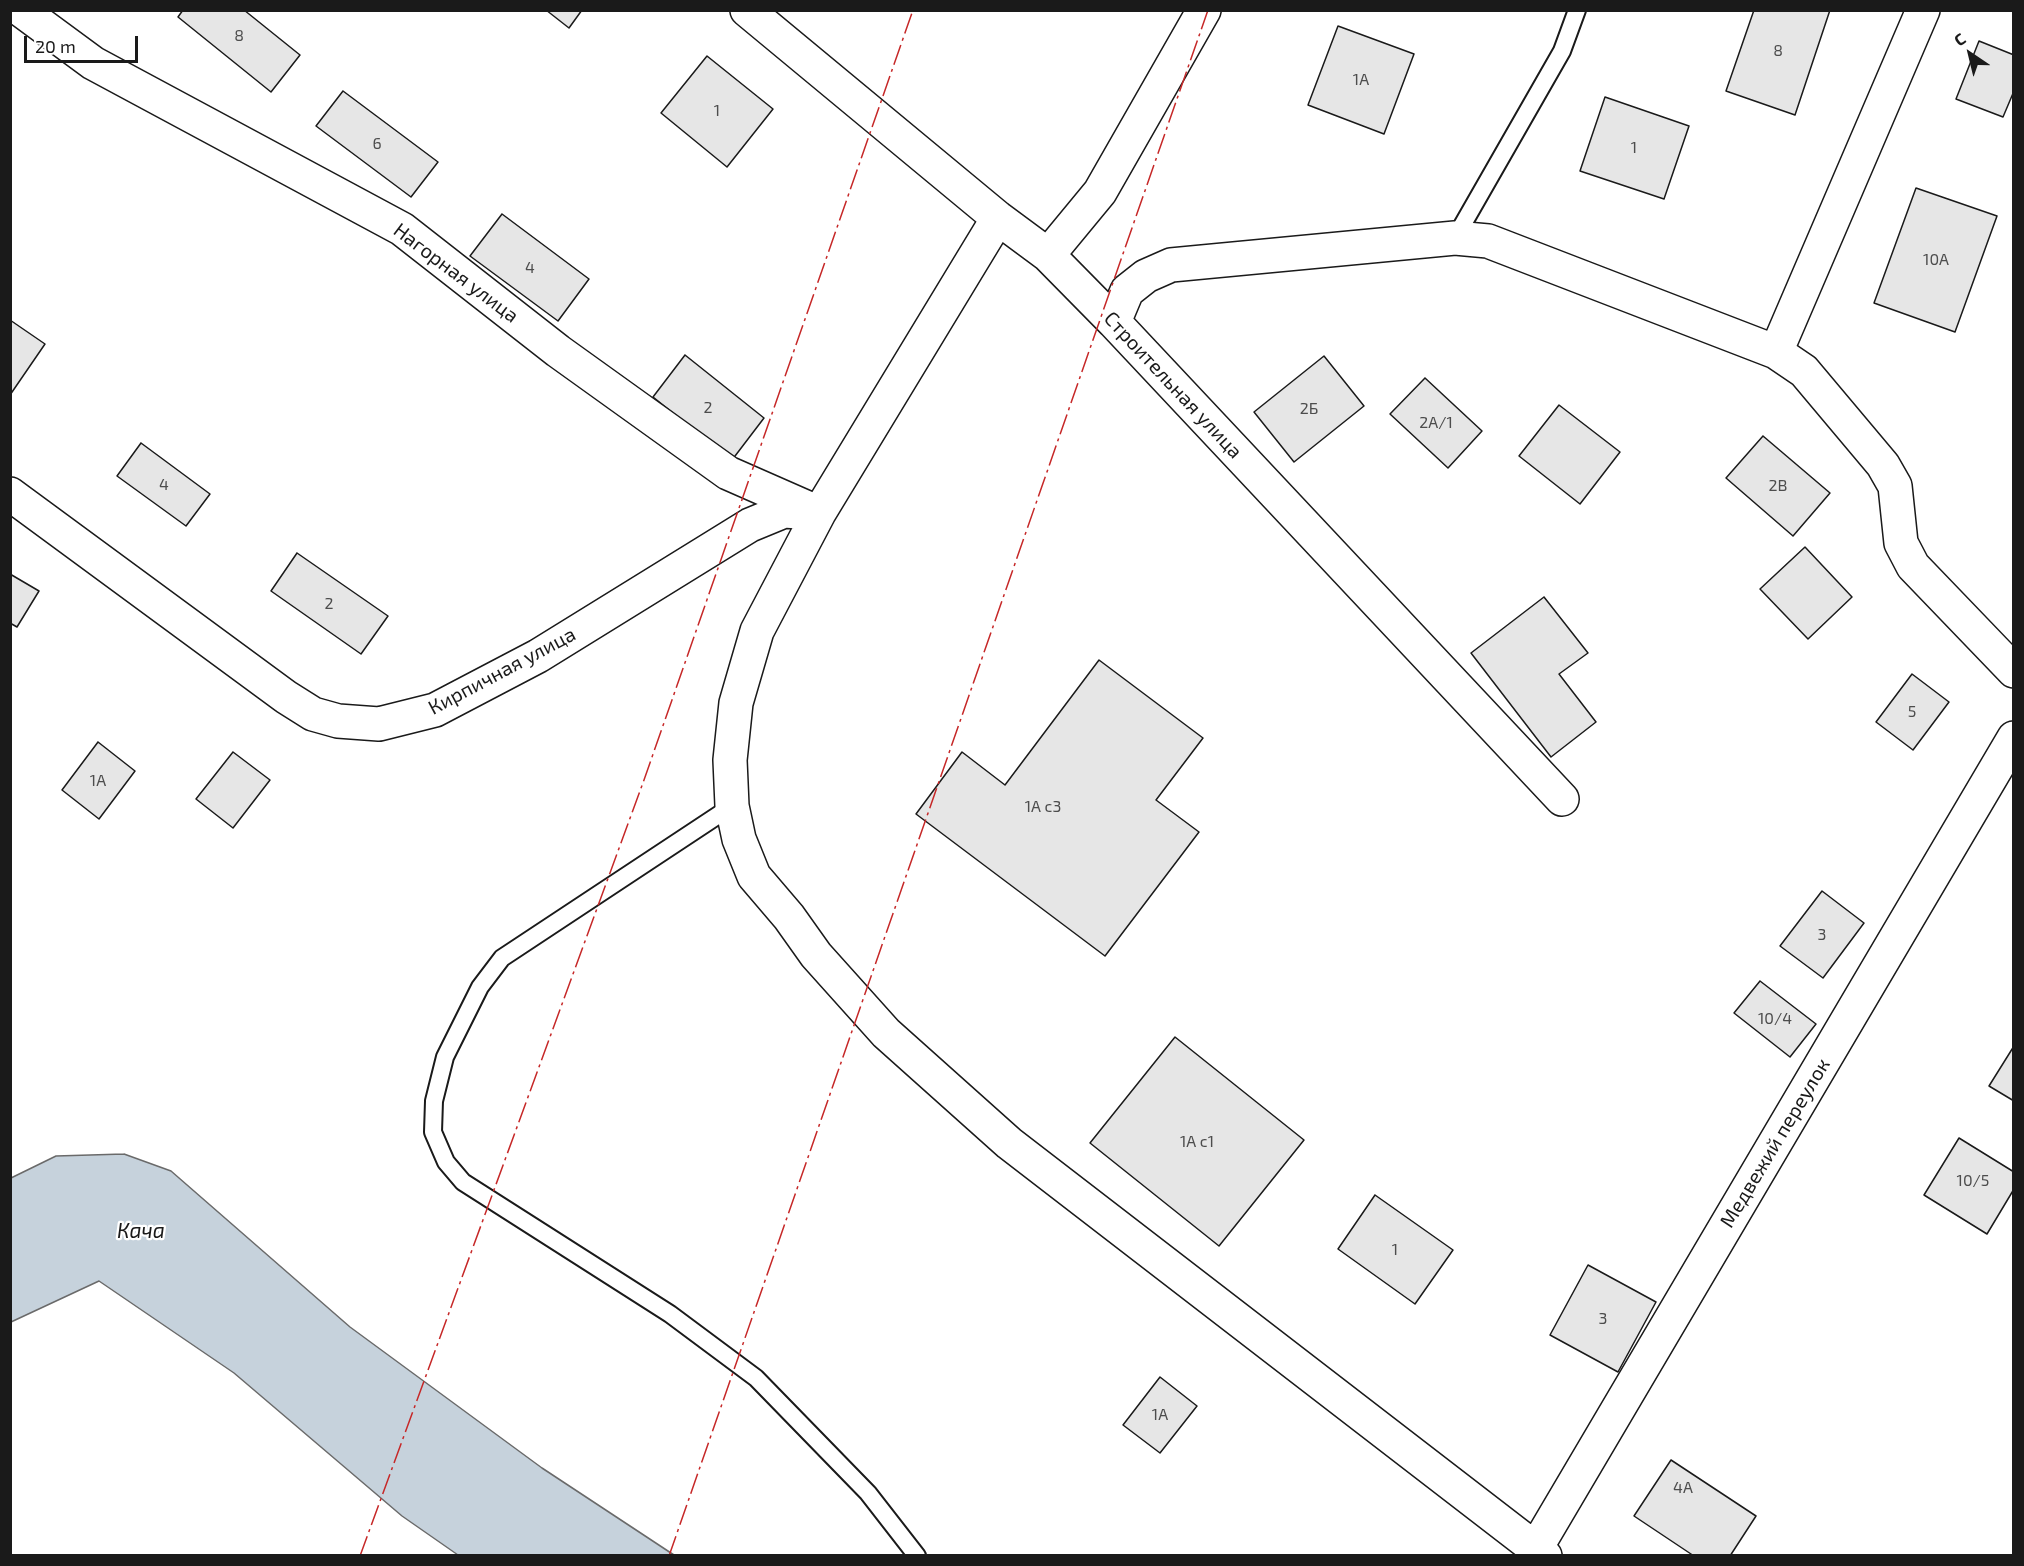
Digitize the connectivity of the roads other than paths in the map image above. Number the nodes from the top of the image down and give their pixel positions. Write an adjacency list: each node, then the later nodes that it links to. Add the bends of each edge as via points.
1 (21, 10): 12 (street, Нагорная улица, via 93,63 402,229 558,351 728,473)
2 (747, 10): 6 (street, Строительная улица)
3 (1204, 10): 8 (street, via 1100,192)
4 (1576, 10): 7 (lane, via 1562,51)
5 (1923, 10): 10 (street)
6 (998, 218): 8 (street, Строительная улица); 12 (street)
7 (1455, 238): 9 (street, via 1171,265 1146,276 1127,291); 10 (street, via 1488,242)
8 (1048, 255): 9 (street, Строительная улица)
9 (1114, 322): 15 (street, Строительная улица)
10 (1776, 352): 13 (street, via 1804,371 1883,465 1894,486 1900,543 1913,566)
11 (10, 494): 12 (street, Кирпичная улица, via 313,714 338,721 379,724 435,710 538,656 750,525 784,511)
12 (819, 513): 16 (street, via 757,631 736,703 730,760)
13 (2013, 671)
14 (2013, 738): 17 (street, Медвежий переулок)
15 (1562, 799)
16 (732, 806): 17 (street, via 754,876 816,955 885,1033 1009,1143); 18 (lane, via 502,958 480,987 445,1057 434,1101 433,1132 446,1162 463,1182 670,1314 756,1378 868,1492)
17 (1540, 1552)
18 (917, 1556)

